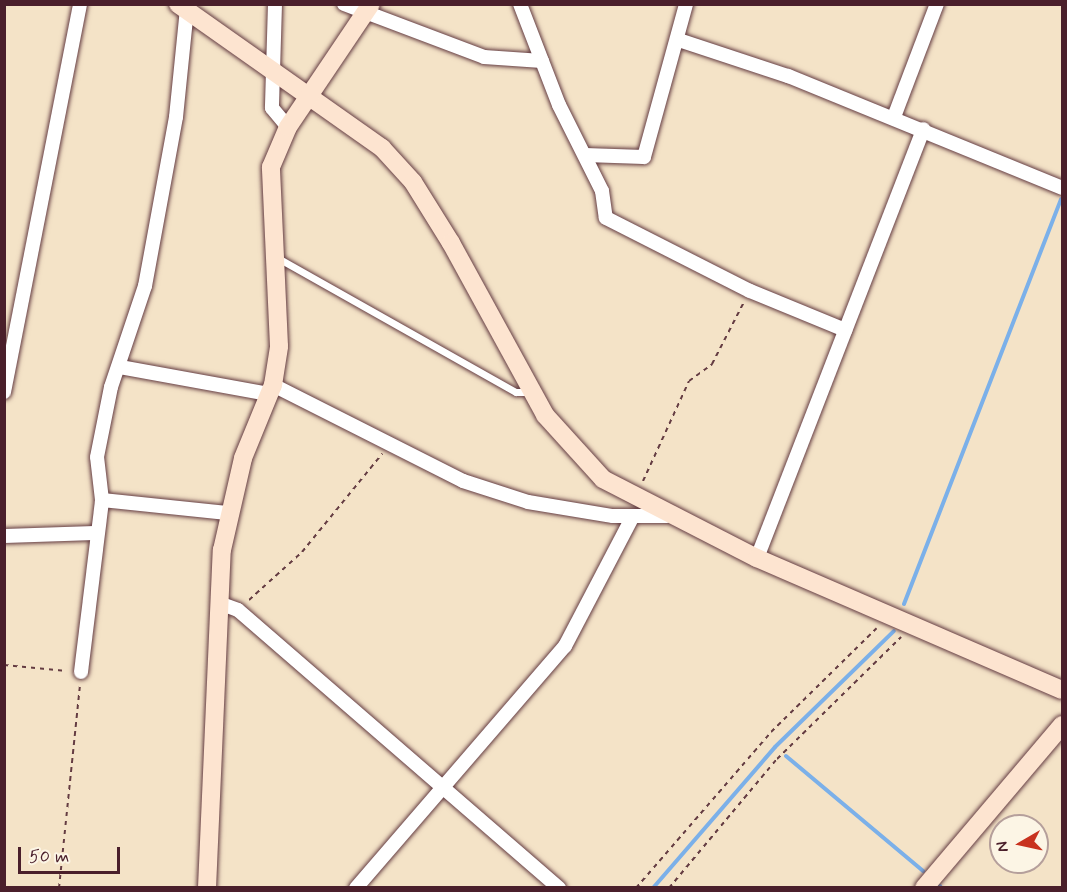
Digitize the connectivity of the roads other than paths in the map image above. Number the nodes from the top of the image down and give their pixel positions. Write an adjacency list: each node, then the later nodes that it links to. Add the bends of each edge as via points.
1 (80, 4): 22 (street)
2 (275, 4): 11 (street)
3 (344, 4): 8 (street)
4 (520, 4): 10 (street)
5 (686, 4): 9 (street)
6 (937, 4): 13 (street)
7 (182, 7): 11 (street); 20 (street, via 176,117 155,238)
8 (368, 8): 10 (street, via 484,57); 12 (street)
9 (679, 40): 13 (street); 16 (street, via 644,157)
10 (542, 61): 16 (street)
11 (271, 66): 12 (street); 14 (street, via 272,108)
12 (314, 96): 14 (street); 23 (street, via 382,148 413,182)
13 (894, 117): 15 (street)
14 (288, 127): 18 (street, via 271,167)
15 (923, 129): 17 (street); 19 (street)
16 (585, 155): 19 (street, via 602,191 606,218 750,291)
17 (1062, 188)
18 (274, 255): 21 (street, via 279,346); 23 (lane, via 516,392)
19 (845, 330): 30 (street)
20 (120, 367): 21 (street); 24 (street, via 97,457)
21 (271, 389): 25 (street); 27 (street, via 463,481 528,502)
22 (4, 392)
23 (532, 392): 26 (street, via 572,450 635,498)
24 (102, 500): 25 (street); 28 (street)
25 (227, 513): 31 (street)
26 (667, 516): 27 (street); 30 (street)
27 (632, 518): 35 (street, via 565,645)
28 (95, 533): 29 (street); 32 (street)
29 (4, 536)
30 (757, 558): 33 (street, via 893,613)
31 (219, 603): 35 (street, via 238,610); 37 (street)
32 (81, 672)
33 (1062, 690)
34 (1062, 725): 36 (street)
35 (443, 787): 38 (street); 39 (street)
36 (924, 887)
37 (207, 888)
38 (357, 888)
39 (559, 888)

